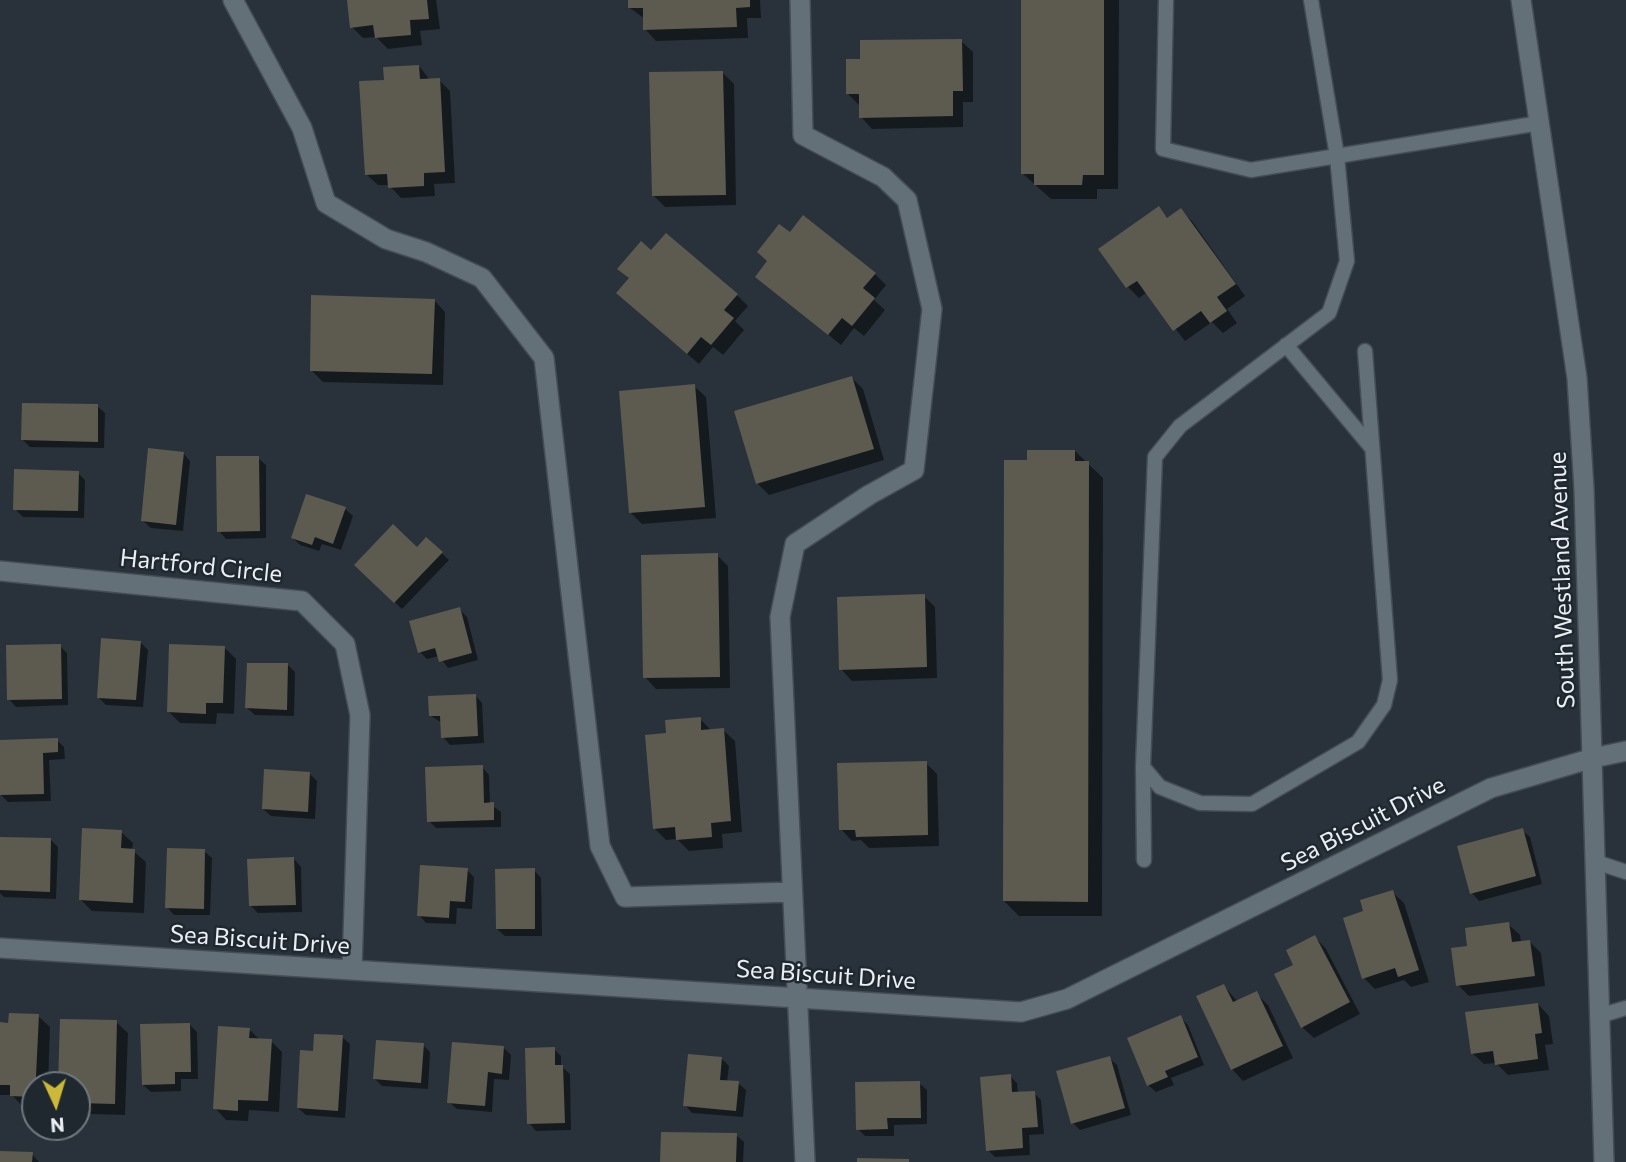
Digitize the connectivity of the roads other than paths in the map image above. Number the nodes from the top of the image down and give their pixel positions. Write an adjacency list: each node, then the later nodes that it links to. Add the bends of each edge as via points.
1 (233, 0): 18 (street, via 302,128 326,203 386,239 482,278 544,358 600,846 625,897)
2 (800, 0): 18 (street, via 803,135 883,177 907,201 932,309 914,470 795,544 780,617)
3 (1166, 0): 7 (lane, via 1163,149 1251,170)
4 (1311, 0): 7 (lane)
5 (1521, 0): 6 (street, South Westland Avenue)
6 (1540, 123): 7 (lane); 13 (street, South Westland Avenue, via 1577,378)
7 (1337, 156): 8 (lane, via 1347,261 1329,313)
8 (1286, 345): 10 (lane); 14 (lane, via 1180,426 1155,457)
9 (1365, 351): 10 (lane)
10 (1371, 447): 14 (lane, via 1390,680 1384,705 1359,742 1252,804 1200,803 1160,787)
11 (0, 571): 20 (street, Hartford Circle, via 302,601 345,644 360,715)
12 (1626, 751): 13 (street, Sea Biscuit Drive)
13 (1593, 758): 16 (street, South Westland Avenue); 21 (street, Sea Biscuit Drive, via 1491,788 1067,999 1021,1012)
14 (1143, 767): 15 (lane)
15 (1144, 860)
16 (1596, 862): 17 (lane); 23 (street, South Westland Avenue)
17 (1626, 872)
18 (792, 892): 21 (street)
19 (0, 948): 20 (street, Sea Biscuit Drive)
20 (352, 970): 21 (street, Sea Biscuit Drive)
21 (796, 997): 24 (street)
22 (1626, 1008): 23 (lane)
23 (1599, 1016): 25 (street, South Westland Avenue)
24 (805, 1162)
25 (1604, 1162)

